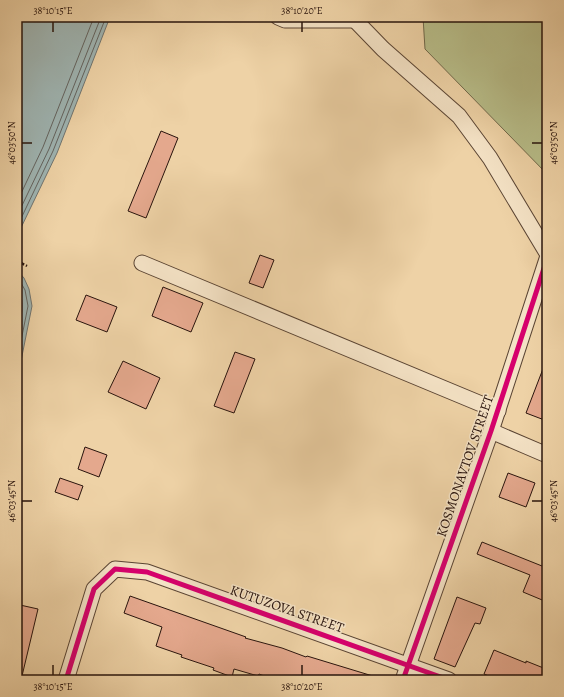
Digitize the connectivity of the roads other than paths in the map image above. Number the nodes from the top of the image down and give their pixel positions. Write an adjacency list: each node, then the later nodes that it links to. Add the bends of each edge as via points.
1 (278, 17): 2 (street, via 285,20)
2 (353, 18): 3 (street, via 383,49 458,116 490,158)
3 (547, 253)
4 (547, 259): 6 (street, KOSMONAVTOV STREET)
5 (142, 263): 6 (street)
6 (498, 411): 7 (street, KOSMONAVTOV STREET)
7 (491, 431): 8 (street); 9 (street, KOSMONAVTOV STREET)
8 (547, 455)
9 (408, 664): 10 (street, KUTUZOVA STREET, via 147,572 115,569 94,589); 11 (street, KOSMONAVTOV STREET); 12 (street, KUTUZOVA STREET)
10 (66, 680)
11 (403, 680)
12 (449, 680)

